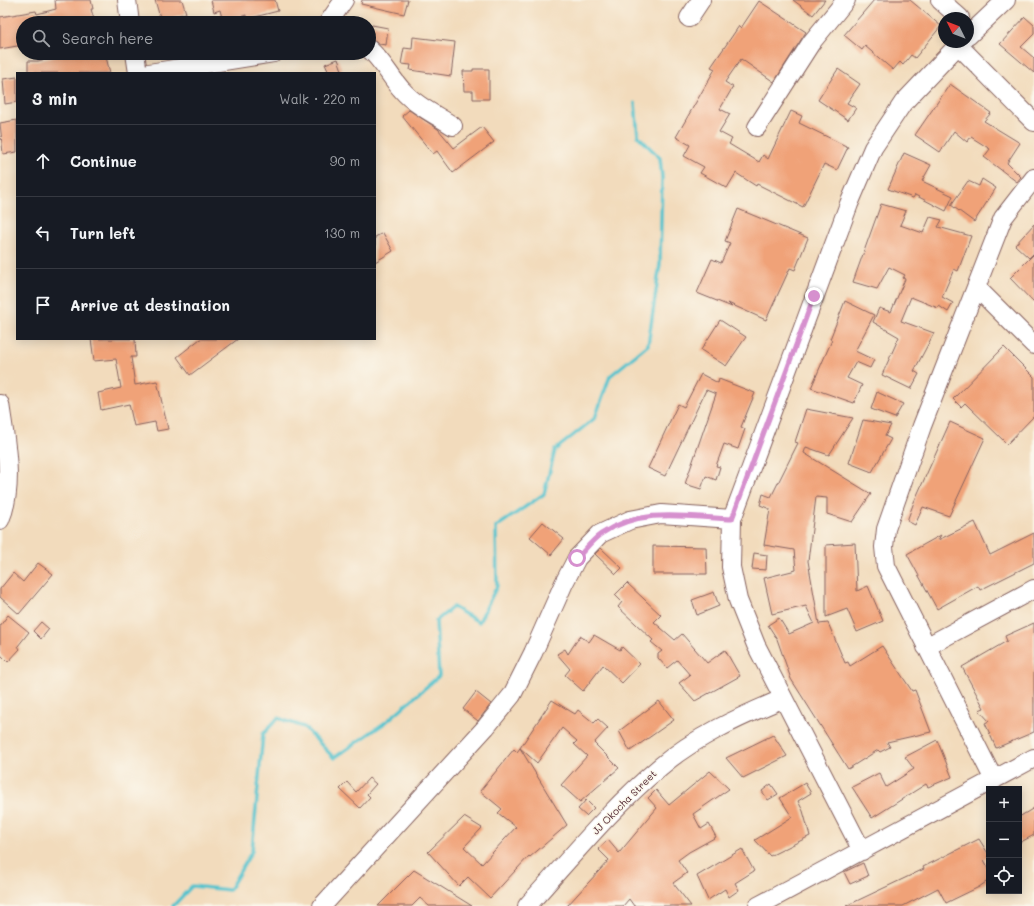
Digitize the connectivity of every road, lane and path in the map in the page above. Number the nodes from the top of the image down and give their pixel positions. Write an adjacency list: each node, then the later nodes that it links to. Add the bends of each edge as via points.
1 (127, 0): 8 (street)
2 (344, 0): 9 (street)
3 (701, 0): 10 (street)
4 (846, 0): 21 (street, via 811,43)
5 (940, 0): 7 (street)
6 (1006, 0): 11 (street)
7 (953, 12)
8 (129, 16)
9 (335, 16)
10 (689, 18)
11 (974, 29)
12 (974, 46): 19 (street)
13 (955, 48): 26 (street, via 903,103 873,148 822,275)
14 (376, 54): 20 (street, via 404,92)
15 (136, 60): 17 (street)
16 (230, 60): 18 (street)
17 (138, 72)
18 (155, 72)
19 (1034, 122)
20 (453, 126)
21 (757, 128)
22 (1034, 178): 23 (street, via 1003,218)
23 (977, 288): 24 (street); 29 (street, via 922,426 886,529 886,566)
24 (1034, 345)
25 (0, 404): 27 (street, via 7,457 7,487)
26 (732, 519): 30 (street, via 731,567 738,600); 34 (street, via 661,514 630,520 600,534 577,558 512,694 486,727)
27 (0, 520)
28 (1034, 589): 29 (street)
29 (926, 647): 32 (street)
30 (782, 699): 33 (street); 35 (street, JJ Okocha Street, via 735,720 695,742 660,766 631,793)
31 (1034, 758): 32 (street)
32 (994, 780): 33 (street)
33 (862, 851): 36 (street)
34 (322, 906)
35 (527, 906)
36 (758, 906)

